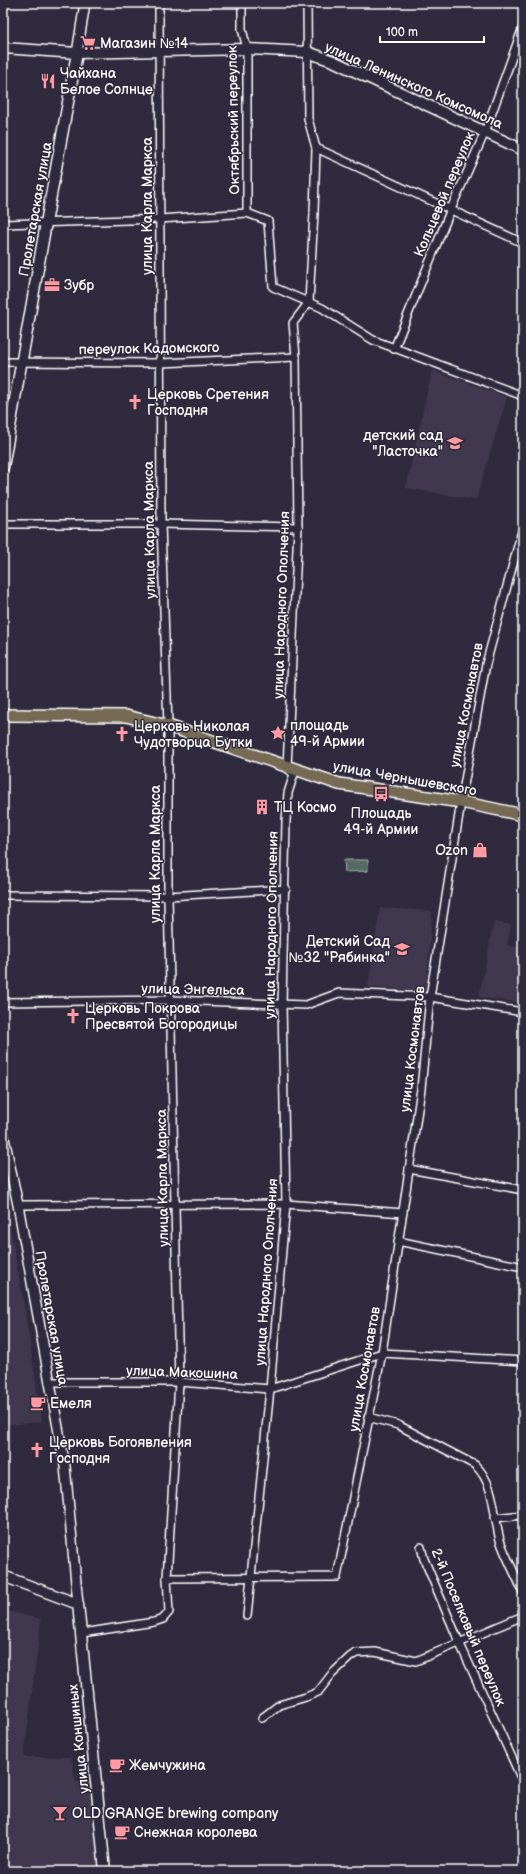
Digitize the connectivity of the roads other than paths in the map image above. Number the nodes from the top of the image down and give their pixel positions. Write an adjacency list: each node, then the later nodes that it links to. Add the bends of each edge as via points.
1 (85, 3): 10 (street, Пролетарская улица)
2 (159, 3): 8 (street, улица Карла Маркса)
3 (242, 3): 7 (street, Октябрьский переулок, via 242,29)
4 (306, 3): 9 (street)
5 (523, 27): 11 (street, Кольцевой переулок)
6 (3, 48): 10 (main road, улица Ленинского Комсомола)
7 (247, 49): 8 (main road, улица Ленинского Комсомола); 9 (main road, улица Ленинского Комсомола); 15 (street, Октябрьский переулок)
8 (159, 52): 10 (main road, улица Ленинского Комсомола); 16 (street, улица Карла Маркса)
9 (307, 52): 11 (main road, улица Ленинского Комсомола, via 333,61); 12 (street, via 308,118)
10 (77, 53): 17 (main road, Пролетарская улица)
11 (485, 132): 13 (main road, улица Ленинского Комсомола); 14 (street, Кольцевой переулок)
12 (316, 148): 14 (street); 20 (street)
13 (523, 150)
14 (451, 209): 19 (street); 21 (street, Кольцевой переулок)
15 (247, 213): 16 (street); 20 (street, via 268,221 273,287)
16 (160, 219): 17 (street); 25 (street, улица Карла Маркса)
17 (46, 222): 18 (street); 24 (main road, Пролетарская улица)
18 (3, 224)
19 (523, 243)
20 (309, 302): 21 (street, via 373,340); 22 (street, улица Народного Ополчения, via 293,323)
21 (394, 348): 26 (street)
22 (296, 357): 25 (street, переулок Кадомского); 30 (street, улица Народного Ополчения)
23 (3, 362): 24 (street, переулок Кадомского)
24 (22, 362): 25 (street, переулок Кадомского); 27 (main road, Пролетарская улица)
25 (161, 363): 29 (street, улица Карла Маркса)
26 (523, 396)
27 (3, 467)
28 (3, 524): 29 (street)
29 (161, 524): 30 (street); 33 (street, улица Карла Маркса)
30 (298, 527): 34 (street, улица Народного Ополчения)
31 (523, 527): 35 (street, улица Космонавтов, via 486,664)
32 (3, 715): 33 (main road, улица Чернышевского, via 126,716)
33 (168, 726): 34 (main road, улица Чернышевского); 39 (street, улица Карла Маркса)
34 (287, 768): 35 (main road, улица Чернышевского, via 339,784); 37 (street, улица Народного Ополчения, via 294,774 288,793)
35 (460, 802): 36 (main road, улица Чернышевского); 40 (street, улица Космонавтов)
36 (523, 815)
37 (286, 889): 39 (street); 43 (street, улица Народного Ополчения)
38 (3, 895): 39 (street)
39 (168, 896): 41 (street, улица Карла Маркса)
40 (430, 998): 43 (street, улица Энгельса, via 339,993 306,1005); 44 (street, улица Энгельса); 46 (street, улица Космонавтов)
41 (171, 1000): 42 (street, улица Энгельса); 43 (street, улица Энгельса); 48 (street, улица Карла Маркса)
42 (3, 1002)
43 (282, 1004): 49 (street, улица Народного Ополчения)
44 (523, 1012)
45 (3, 1133): 50 (street, Пролетарская улица)
46 (409, 1169): 47 (street); 51 (street, улица Космонавтов)
47 (523, 1190)
48 (175, 1204): 49 (street); 50 (street); 57 (street, улица Карла Маркса)
49 (286, 1204): 51 (street); 58 (street, улица Народного Ополчения)
50 (18, 1205): 56 (street, Пролетарская улица)
51 (402, 1213): 52 (street, улица Космонавтов)
52 (398, 1241): 53 (street); 54 (street, улица Космонавтов)
53 (523, 1267)
54 (382, 1353): 55 (street, улица Макошина); 58 (street, улица Макошина); 59 (street, улица Космонавтов)
55 (523, 1361)
56 (49, 1382): 57 (street, улица Макошина); 67 (street, Пролетарская улица, via 65,1466)
57 (178, 1382): 58 (street, улица Макошина); 64 (street, улица Карла Маркса)
58 (270, 1390): 65 (street, улица Народного Ополчения)
59 (368, 1417): 61 (street, via 398,1425 476,1465 483,1472 492,1494); 65 (street, улица Космонавтов, via 337,1577)
60 (523, 1515): 61 (street)
61 (495, 1518): 66 (street, via 501,1541)
62 (421, 1547): 71 (street, 2-й Поселковый переулок)
63 (3, 1576): 67 (main road)
64 (167, 1578): 65 (street); 70 (street, улица Карла Маркса, via 169,1612 163,1620)
65 (250, 1578): 68 (street, улица Народного Ополчения)
66 (523, 1592)
67 (78, 1604): 70 (main road, улица Коншиных)
68 (247, 1616)
69 (523, 1616): 71 (street)
70 (82, 1633): 74 (main road, улица Коншиных)
71 (460, 1644): 72 (street, via 416,1661 376,1652 356,1653 332,1674 318,1692 279,1705); 73 (street, 2-й Поселковый переулок)
72 (262, 1718)
73 (523, 1782)
74 (105, 1871)

